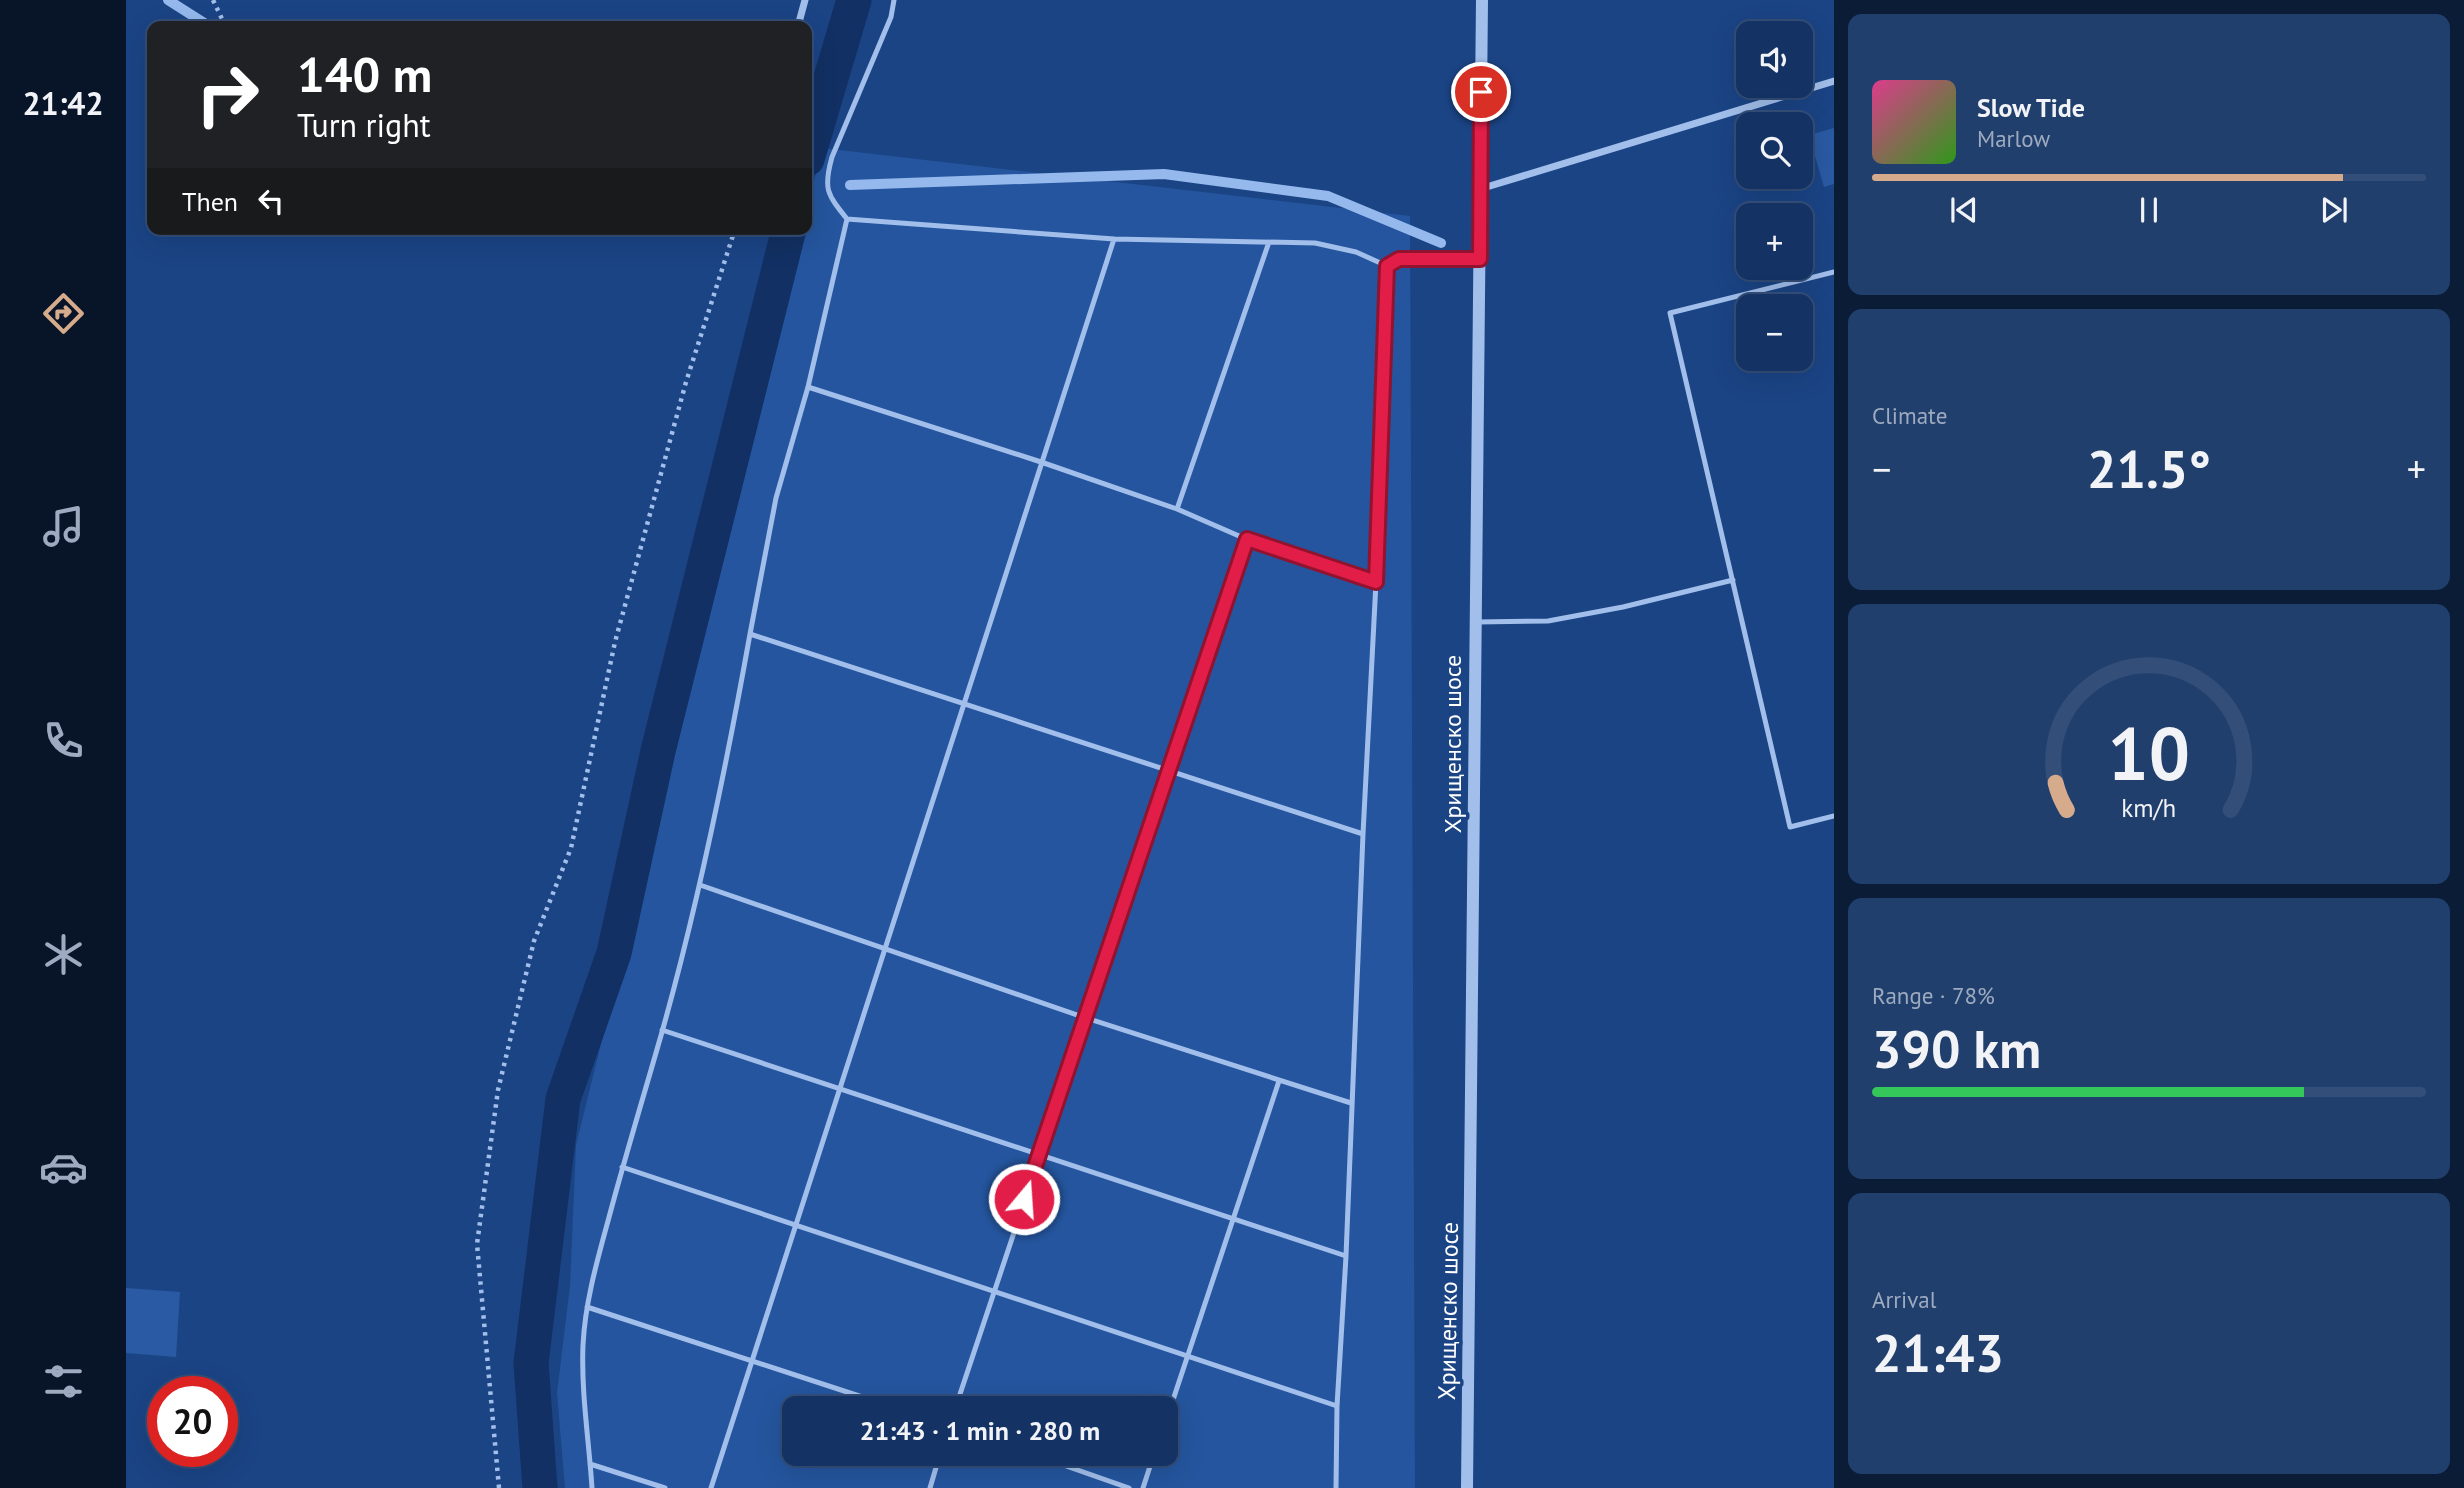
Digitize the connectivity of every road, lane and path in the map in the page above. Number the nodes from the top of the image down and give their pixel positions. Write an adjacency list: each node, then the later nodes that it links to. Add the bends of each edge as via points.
1 (212, 0): 5 (path)
2 (805, 0): 6 (street)
3 (894, 0): 9 (lane, via 826,178 830,197)
4 (1482, 0): 8 (street, Хрищенско шосе)
5 (223, 21)
6 (799, 21)
7 (1834, 80): 8 (street)
8 (1480, 189): 13 (street, Хрищенско шосе)
9 (847, 219): 11 (lane); 16 (lane)
10 (733, 235): 52 (path, via 686,382 615,642 571,848 534,941 498,1090 477,1244)
11 (1114, 239): 12 (lane); 17 (lane)
12 (1269, 242): 14 (lane, via 1315,243 1356,252); 18 (lane)
13 (1480, 259): 14 (lane, via 1399,259); 22 (street, Хрищенско шосе)
14 (1387, 266): 21 (lane)
15 (1834, 272): 20 (lane, via 1670,313)
16 (808, 387): 17 (lane); 23 (lane, via 776,498)
17 (1041, 462): 18 (lane); 24 (lane)
18 (1177, 509): 19 (lane)
19 (1247, 539): 21 (lane); 25 (lane)
20 (1733, 580): 22 (lane, via 1549,621); 26 (lane, via 1790,827)
21 (1376, 582): 27 (lane)
22 (1474, 622): 60 (street, Хрищенско шосе)
23 (750, 634): 24 (lane); 28 (lane)
24 (964, 703): 25 (lane); 29 (lane)
25 (1170, 772): 27 (lane); 30 (lane)
26 (1834, 816)
27 (1363, 834): 34 (lane)
28 (701, 885): 29 (lane); 31 (lane)
29 (881, 948): 30 (lane); 33 (lane)
30 (1086, 1018): 32 (lane); 35 (lane)
31 (662, 1030): 33 (lane); 36 (lane)
32 (1279, 1081): 34 (lane); 37 (lane)
33 (837, 1087): 35 (lane); 38 (lane)
34 (1351, 1103): 39 (lane)
35 (1039, 1154): 37 (lane); 40 (lane)
36 (622, 1167): 38 (lane); 41 (lane)
37 (1233, 1219): 39 (lane); 42 (lane)
38 (795, 1225): 40 (lane); 43 (lane)
39 (1346, 1256): 47 (lane)
40 (994, 1290): 42 (lane); 45 (lane)
41 (587, 1307): 43 (lane); 48 (lane, via 583,1345)
42 (1188, 1355): 46 (lane); 47 (lane)
43 (751, 1360): 44 (lane); 55 (lane)
44 (860, 1396)
45 (959, 1396)
46 (1174, 1396)
47 (1338, 1405): 59 (lane)
48 (590, 1464): 53 (lane); 54 (lane)
49 (936, 1466): 56 (lane)
50 (1066, 1466): 57 (lane)
51 (1150, 1466): 58 (lane)
52 (499, 1488)
53 (592, 1488)
54 (665, 1488)
55 (711, 1488)
56 (930, 1488)
57 (1129, 1488)
58 (1143, 1488)
59 (1336, 1488)
60 (1467, 1488)

